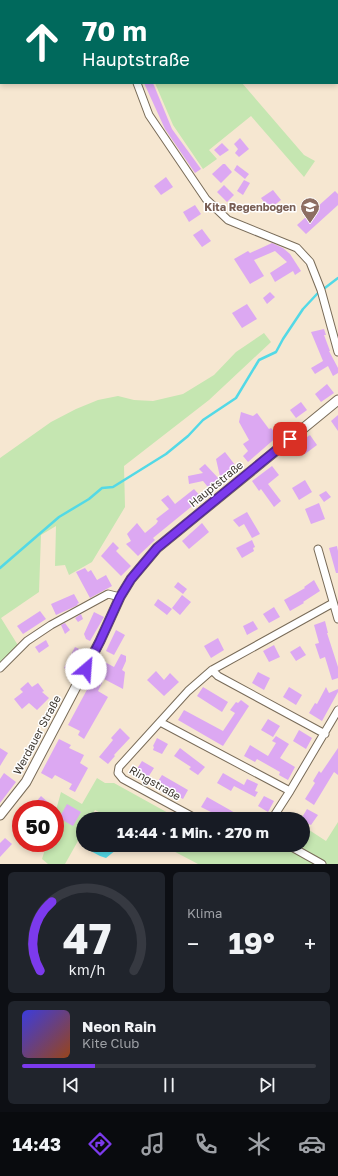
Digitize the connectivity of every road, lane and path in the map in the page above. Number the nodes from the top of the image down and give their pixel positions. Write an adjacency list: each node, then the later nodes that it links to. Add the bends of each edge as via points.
1 (137, 84): 2 (street, via 149,115 206,199 228,220 297,248 310,262 321,290)
2 (338, 352)
3 (338, 400): 5 (main road, Hauptstraße, via 157,548 131,579)
4 (318, 549): 6 (street)
5 (120, 597): 8 (street, via 108,594 51,625 27,641); 16 (main road, Werdauer Straße, via 100,641 26,782)
6 (334, 603): 7 (street); 9 (street, Ringstraße)
7 (338, 619)
8 (0, 668)
9 (212, 670): 11 (street, Ringstraße); 12 (street, via 218,676)
10 (338, 710): 12 (street)
11 (160, 722): 13 (street); 14 (street, Ringstraße, via 119,767 118,773 123,779)
12 (325, 734): 13 (street)
13 (290, 791): 15 (street)
14 (184, 812)
15 (276, 812)
16 (0, 816)
17 (301, 852): 18 (street)
18 (322, 864)

